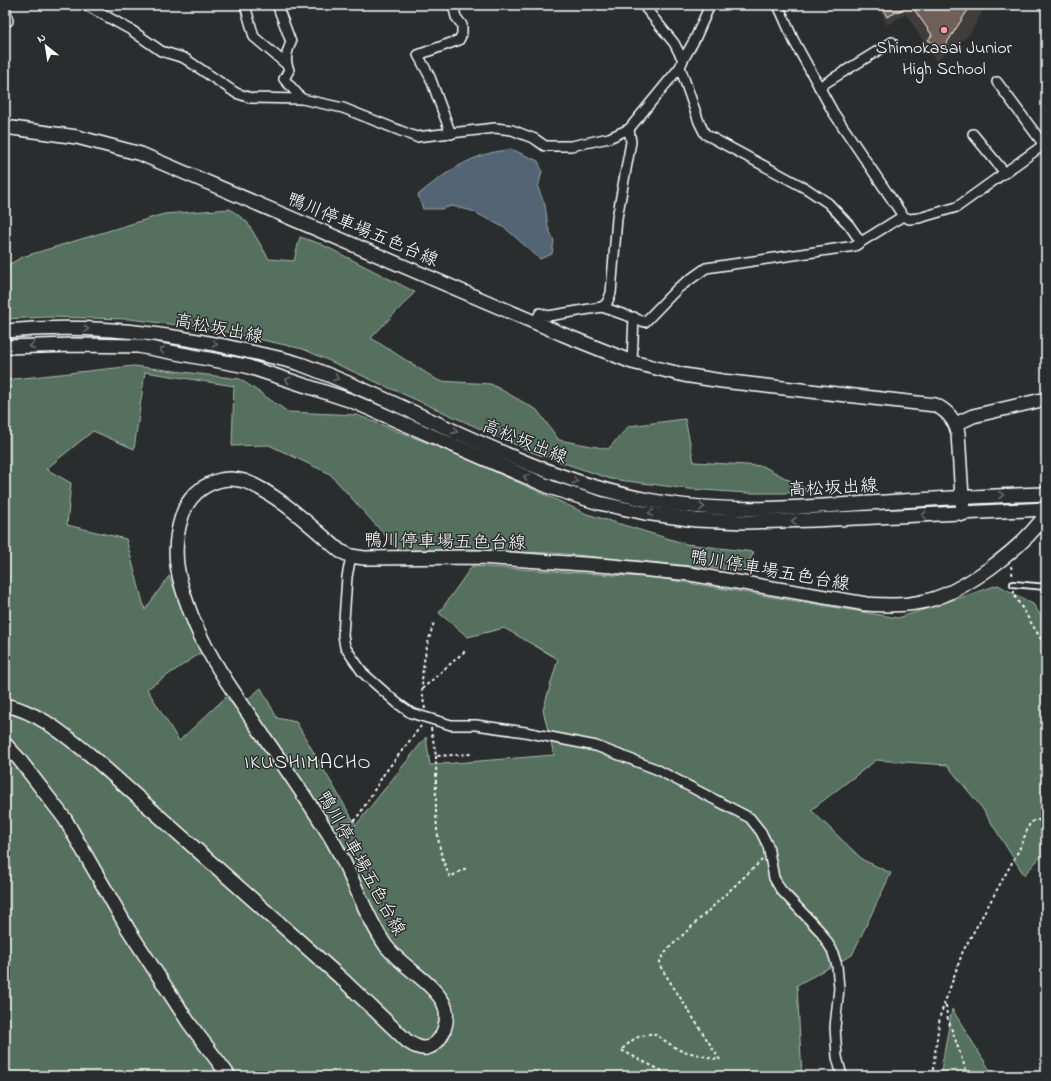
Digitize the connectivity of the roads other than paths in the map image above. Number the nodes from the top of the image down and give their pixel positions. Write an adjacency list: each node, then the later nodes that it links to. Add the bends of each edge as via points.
1 (86, 5): 15 (street, via 131,30 161,51 184,58 236,93 264,100)
2 (245, 5): 12 (street, via 254,37)
3 (279, 5): 12 (street, via 291,42)
4 (453, 5): 18 (street, via 456,17 462,25 459,40 418,55 430,77)
5 (643, 5): 11 (street, via 674,43)
6 (710, 5): 11 (street)
7 (778, 5): 14 (street)
8 (5, 7): 9 (street, via 8,21)
9 (5, 21)
10 (892, 42): 14 (street)
11 (681, 63): 17 (street); 23 (street, via 705,134 828,203)
12 (286, 64): 15 (street, via 289,70 284,79)
13 (997, 82): 20 (street)
14 (819, 87): 22 (street)
15 (302, 99): 18 (street, via 343,108 416,137)
16 (5, 127): 26 (main road, 鴨川停車場五色台線, via 77,137 141,154)
17 (629, 129): 18 (street, via 609,138 571,146 545,146 535,139 506,129); 24 (street, via 631,142 617,218 611,293 607,303)
18 (450, 134)
19 (973, 134): 21 (street)
20 (1045, 144): 21 (street)
21 (1005, 173): 22 (street, via 957,207 919,218 908,219)
22 (903, 216): 23 (street)
23 (861, 242): 25 (street, via 855,246 706,268 678,288 645,322)
24 (602, 307): 25 (street); 26 (street, via 548,316 540,313)
25 (634, 317): 29 (street)
26 (535, 323): 29 (main road, 鴨川停車場五色台線)
27 (5, 331): 33 (main road, 高松坂出線, one-way to 33, via 72,328 139,331 192,339 300,364 515,459 557,475 648,500 745,509)
28 (5, 347): 35 (main road, 高松坂出線, one-way to 28, via 746,522 696,520 645,513 599,503 552,488 352,400 246,366 138,346)
29 (632, 362): 31 (main road, 鴨川停車場五色台線, via 722,382 928,403 942,408)
30 (1046, 399): 31 (main road, via 973,416)
31 (956, 424): 33 (main road)
32 (1046, 494): 33 (main road, 高松坂出線, one-way to 32)
33 (962, 498): 35 (main road)
34 (1046, 509): 35 (main road, 高松坂出線)
35 (963, 514)
36 (1042, 523): 37 (main road, 鴨川停車場五色台線, via 1010,553 947,595 921,602 891,605 866,604 690,574 612,566 480,557)
37 (351, 556): 40 (main road, 鴨川停車場五色台線, via 340,551 259,488 234,479 221,478 199,490 189,500 178,527 175,543 176,566 205,645 336,845 379,934 398,959 444,1003 447,1017 442,1036 427,1048 419,1048 407,1041 341,978 89,754 37,716); 43 (street, via 343,634 345,647 363,672 396,703 411,713 451,725 476,725 525,732 596,746 656,769 750,818 768,846 774,878 781,890 820,931 832,950 837,966 839,988 835,1027)
38 (1013, 584): 39 (lane)
39 (1046, 587)
40 (5, 705)
41 (5, 744): 42 (main road, via 24,764 65,819 128,929 189,1023)
42 (229, 1076)
43 (842, 1076)

